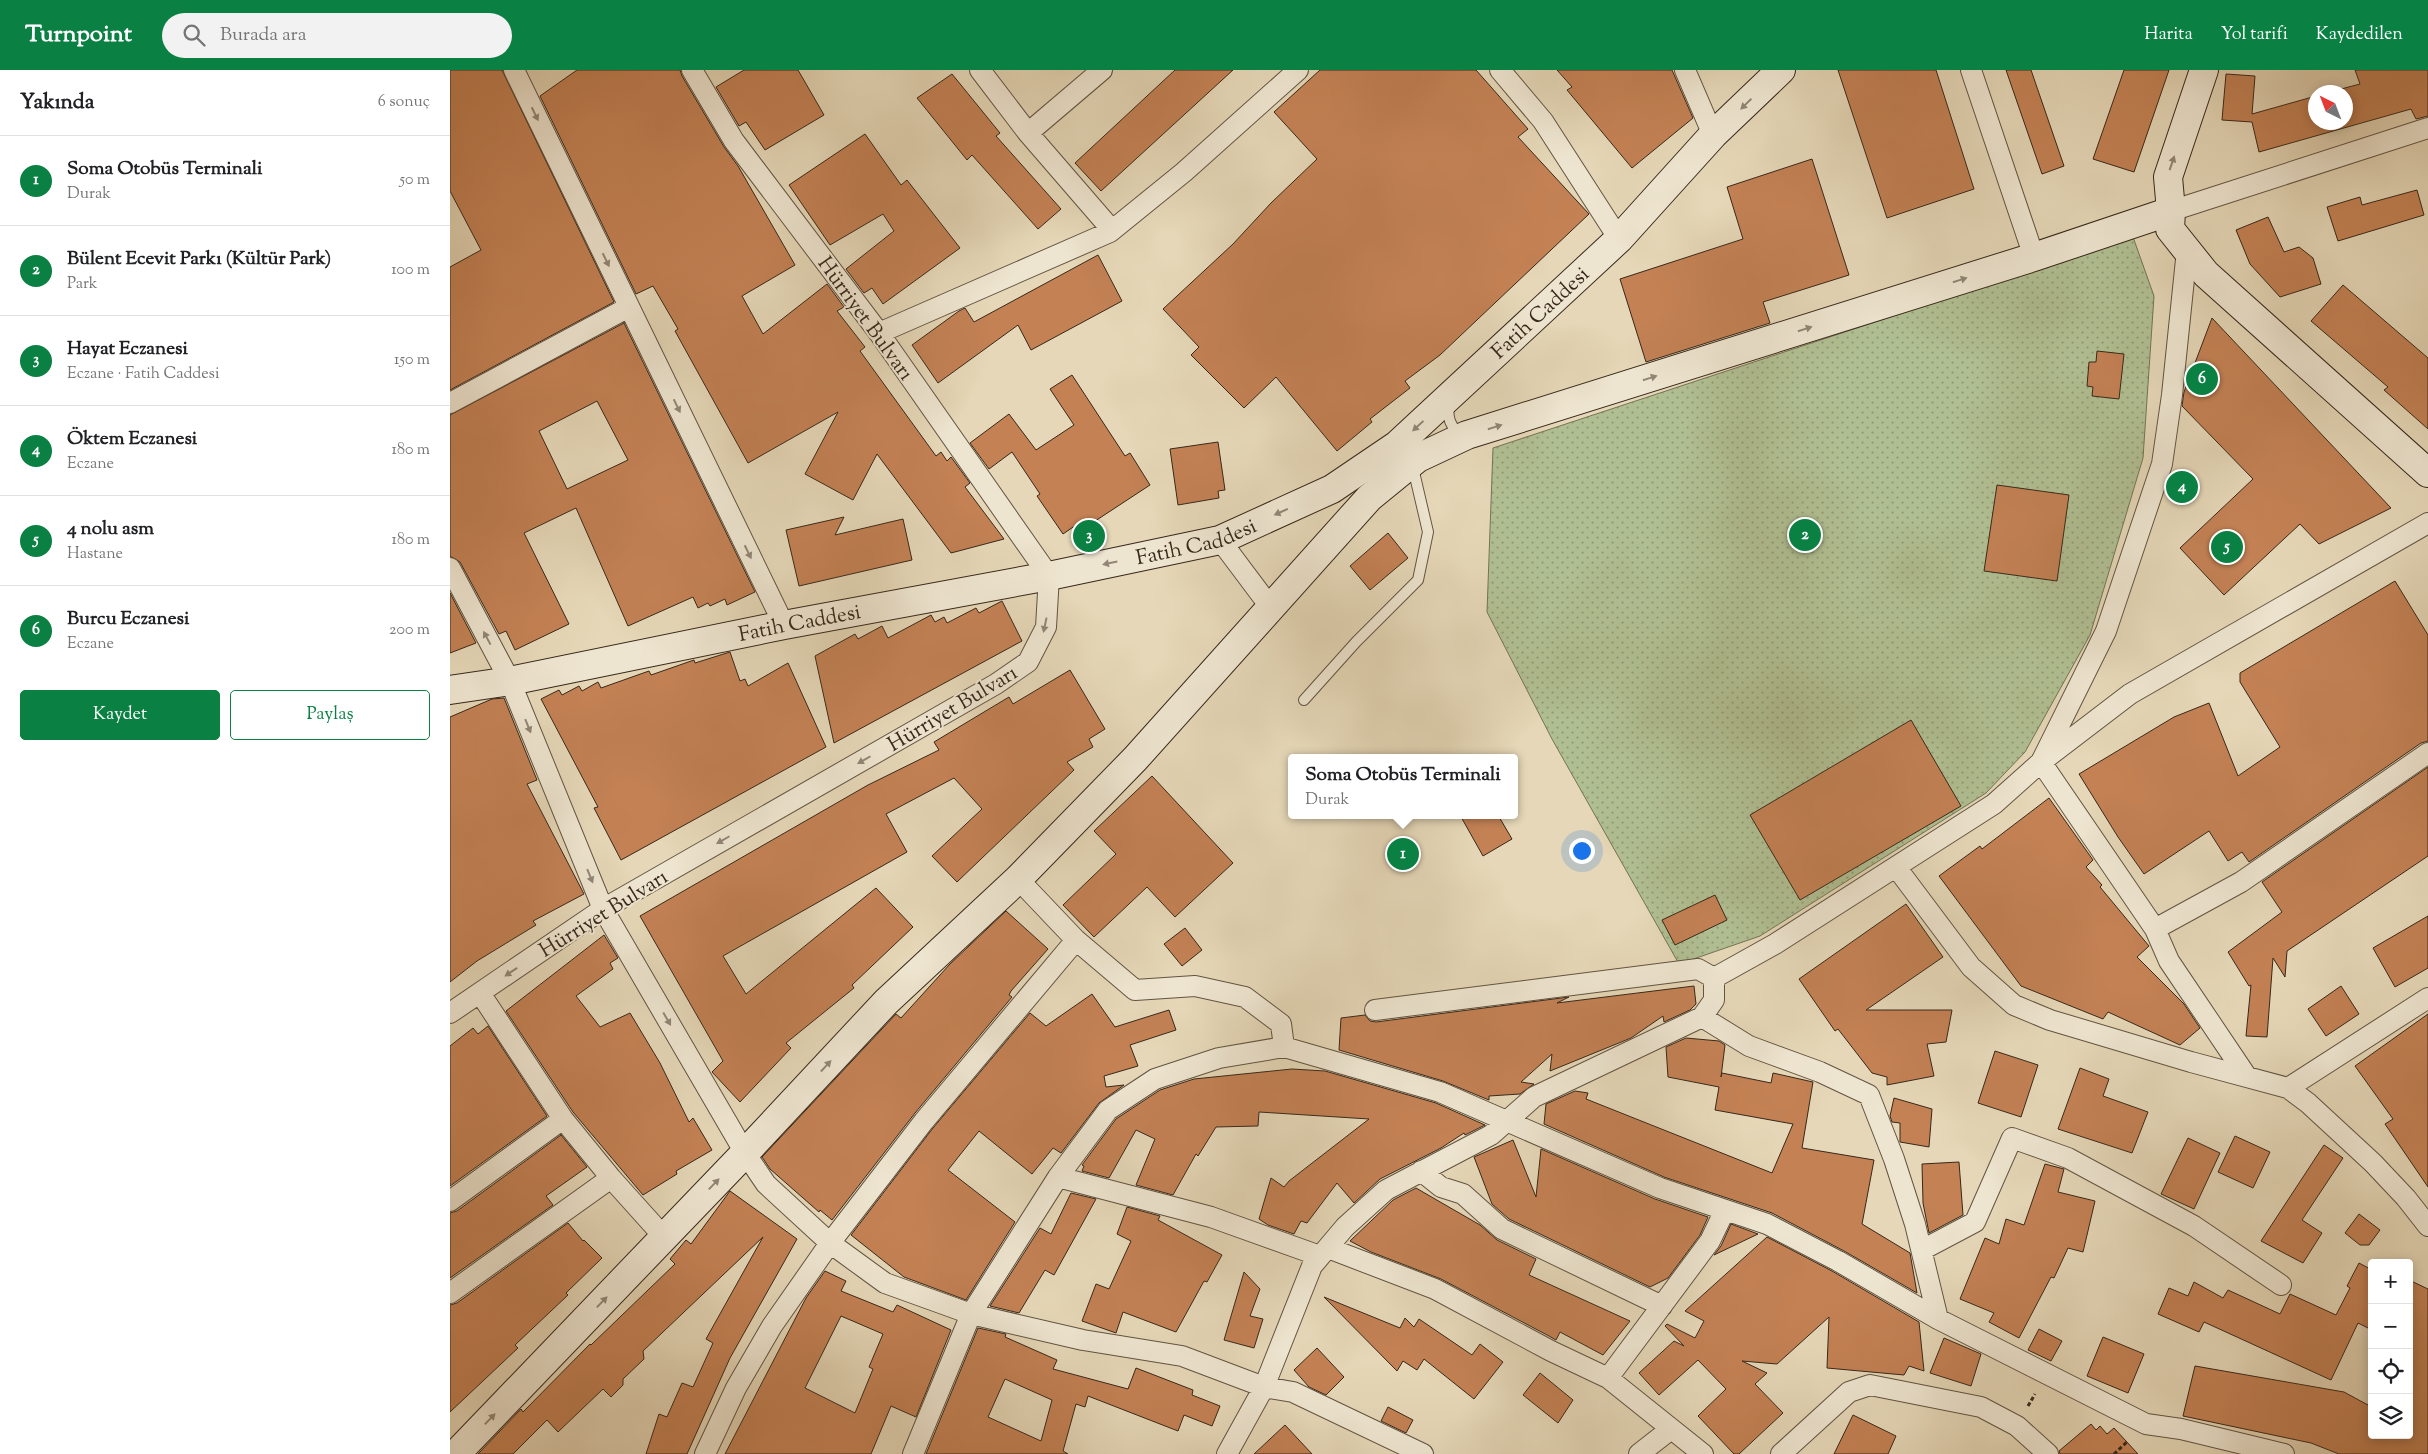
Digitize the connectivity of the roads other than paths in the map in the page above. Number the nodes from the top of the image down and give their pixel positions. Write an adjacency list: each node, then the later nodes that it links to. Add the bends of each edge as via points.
1 (514, 70): 19 (street, one-way to 19)
2 (692, 70): 20 (street, Hürriyet Bulvarı, via 734,141)
3 (980, 70): 12 (street)
4 (1102, 70): 12 (street)
5 (1298, 70): 15 (street, via 1184,172)
6 (1500, 70): 16 (street, via 1543,121)
7 (1685, 70): 13 (street)
8 (1781, 70): 13 (street, Fatih Caddesi, one-way to 13)
9 (1971, 70): 18 (street)
10 (2204, 70): 14 (street, one-way to 10, via 2168,177)
11 (2428, 128): 14 (street)
12 (1028, 133): 15 (street)
13 (1713, 135): 16 (street, Fatih Caddesi)
14 (2171, 211): 17 (street, via 2170,229); 18 (street)
15 (1111, 229): 20 (street)
16 (1619, 239): 21 (street, Fatih Caddesi)
17 (2187, 250): 25 (street, via 2206,274); 36 (street, via 2162,464 2106,631)
18 (2034, 257): 23 (street, one-way to 18)
19 (629, 307): 22 (street); 31 (street, one-way to 31)
20 (879, 333): 29 (street, Hürriyet Bulvarı)
21 (1453, 393): 23 (lane, via 1447,413 1458,432); 27 (street, Fatih Caddesi, one-way to 27, via 1397,445 1332,489)
22 (450, 403)
23 (1467, 436): 24 (street, via 1418,458)
24 (1408, 466): 30 (street, via 1369,498); 34 (lane, via 1414,472 1428,532 1418,580)
25 (2428, 473)
26 (2428, 523): 36 (street, via 2130,694)
27 (1220, 540): 29 (street, Fatih Caddesi, one-way to 29); 30 (street)
28 (450, 568): 32 (street, one-way to 28)
29 (1049, 576): 31 (street, Fatih Caddesi); 39 (street, Hürriyet Bulvarı, one-way to 39, via 1046,627 1028,662 996,684)
30 (1271, 608): 38 (street, via 1135,759)
31 (784, 625): 32 (street, Fatih Caddesi)
32 (510, 681): 33 (street, Fatih Caddesi); 39 (street, one-way to 39)
33 (450, 690)
34 (1304, 700)
35 (2428, 754): 40 (street, via 2241,882)
36 (2041, 762): 37 (street, via 1994,804); 40 (street)
37 (1896, 867): 42 (street, via 1776,944); 49 (street, via 1971,967 2014,1005 2069,1026)
38 (1018, 879): 41 (street); 53 (street, one-way to 38, via 886,1002)
39 (603, 908): 43 (street, Hürriyet Bulvarı, one-way to 43); 53 (street, one-way to 53)
40 (2155, 929): 49 (street, via 2169,961)
41 (1076, 940): 48 (street, via 1135,990 1195,986 1245,997 1281,1024); 61 (street, via 930,1114)
42 (1714, 978): 45 (street, via 1698,969); 47 (street, via 1714,1000)
43 (480, 993): 46 (street, Hürriyet Bulvarı); 51 (street)
44 (2428, 998): 50 (street)
45 (1375, 1010)
46 (450, 1013)
47 (1702, 1017): 52 (street, via 1534,1096); 62 (street, via 1749,1046 1820,1072 1869,1095 1894,1159)
48 (1284, 1047): 52 (street, via 1440,1092); 55 (street, via 1219,1058 1155,1079 1108,1110)
49 (2247, 1077): 50 (street)
50 (2288, 1088): 59 (street, via 2308,1102 2373,1163)
51 (563, 1119): 56 (street); 57 (street)
52 (1506, 1122): 54 (street, via 1491,1135); 58 (street, via 1660,1188)
53 (745, 1153): 60 (street, one-way to 53); 61 (street, via 766,1184)
54 (1421, 1172): 63 (street, via 1386,1190 1345,1227); 66 (street, via 1441,1187 1463,1194 1502,1229)
55 (1058, 1177): 63 (street, via 1210,1217); 67 (street)
56 (611, 1178): 60 (street); 65 (street)
57 (450, 1201)
58 (1725, 1210): 66 (street, via 1710,1241); 68 (street, via 1767,1224)
59 (2428, 1226)
60 (664, 1237): 73 (street, one-way to 60)
61 (830, 1243): 67 (street, via 885,1283); 74 (street, via 772,1326 736,1388)
62 (1922, 1250): 64 (street, via 1976,1222 2012,1138 2068,1158 2194,1226); 68 (street)
63 (1324, 1252): 69 (street, via 1435,1289); 70 (street, via 1312,1266)
64 (2281, 1285)
65 (450, 1293)
66 (1662, 1306): 69 (street)
67 (971, 1314): 70 (street, via 1083,1340 1182,1356); 75 (street)
68 (1938, 1319): 81 (street, via 2146,1424 2181,1429)
69 (1608, 1378): 71 (street)
70 (1264, 1386): 76 (street); 77 (street, via 1292,1392)
71 (1671, 1428): 78 (street); 79 (street)
72 (1786, 1453): 80 (street, via 1849,1392 1870,1386 1981,1407 2017,1426)
73 (456, 1454)
74 (705, 1454)
75 (914, 1454)
76 (1226, 1454)
77 (1423, 1454)
78 (1639, 1454)
79 (1703, 1454)
80 (2048, 1454)
81 (2284, 1454)

